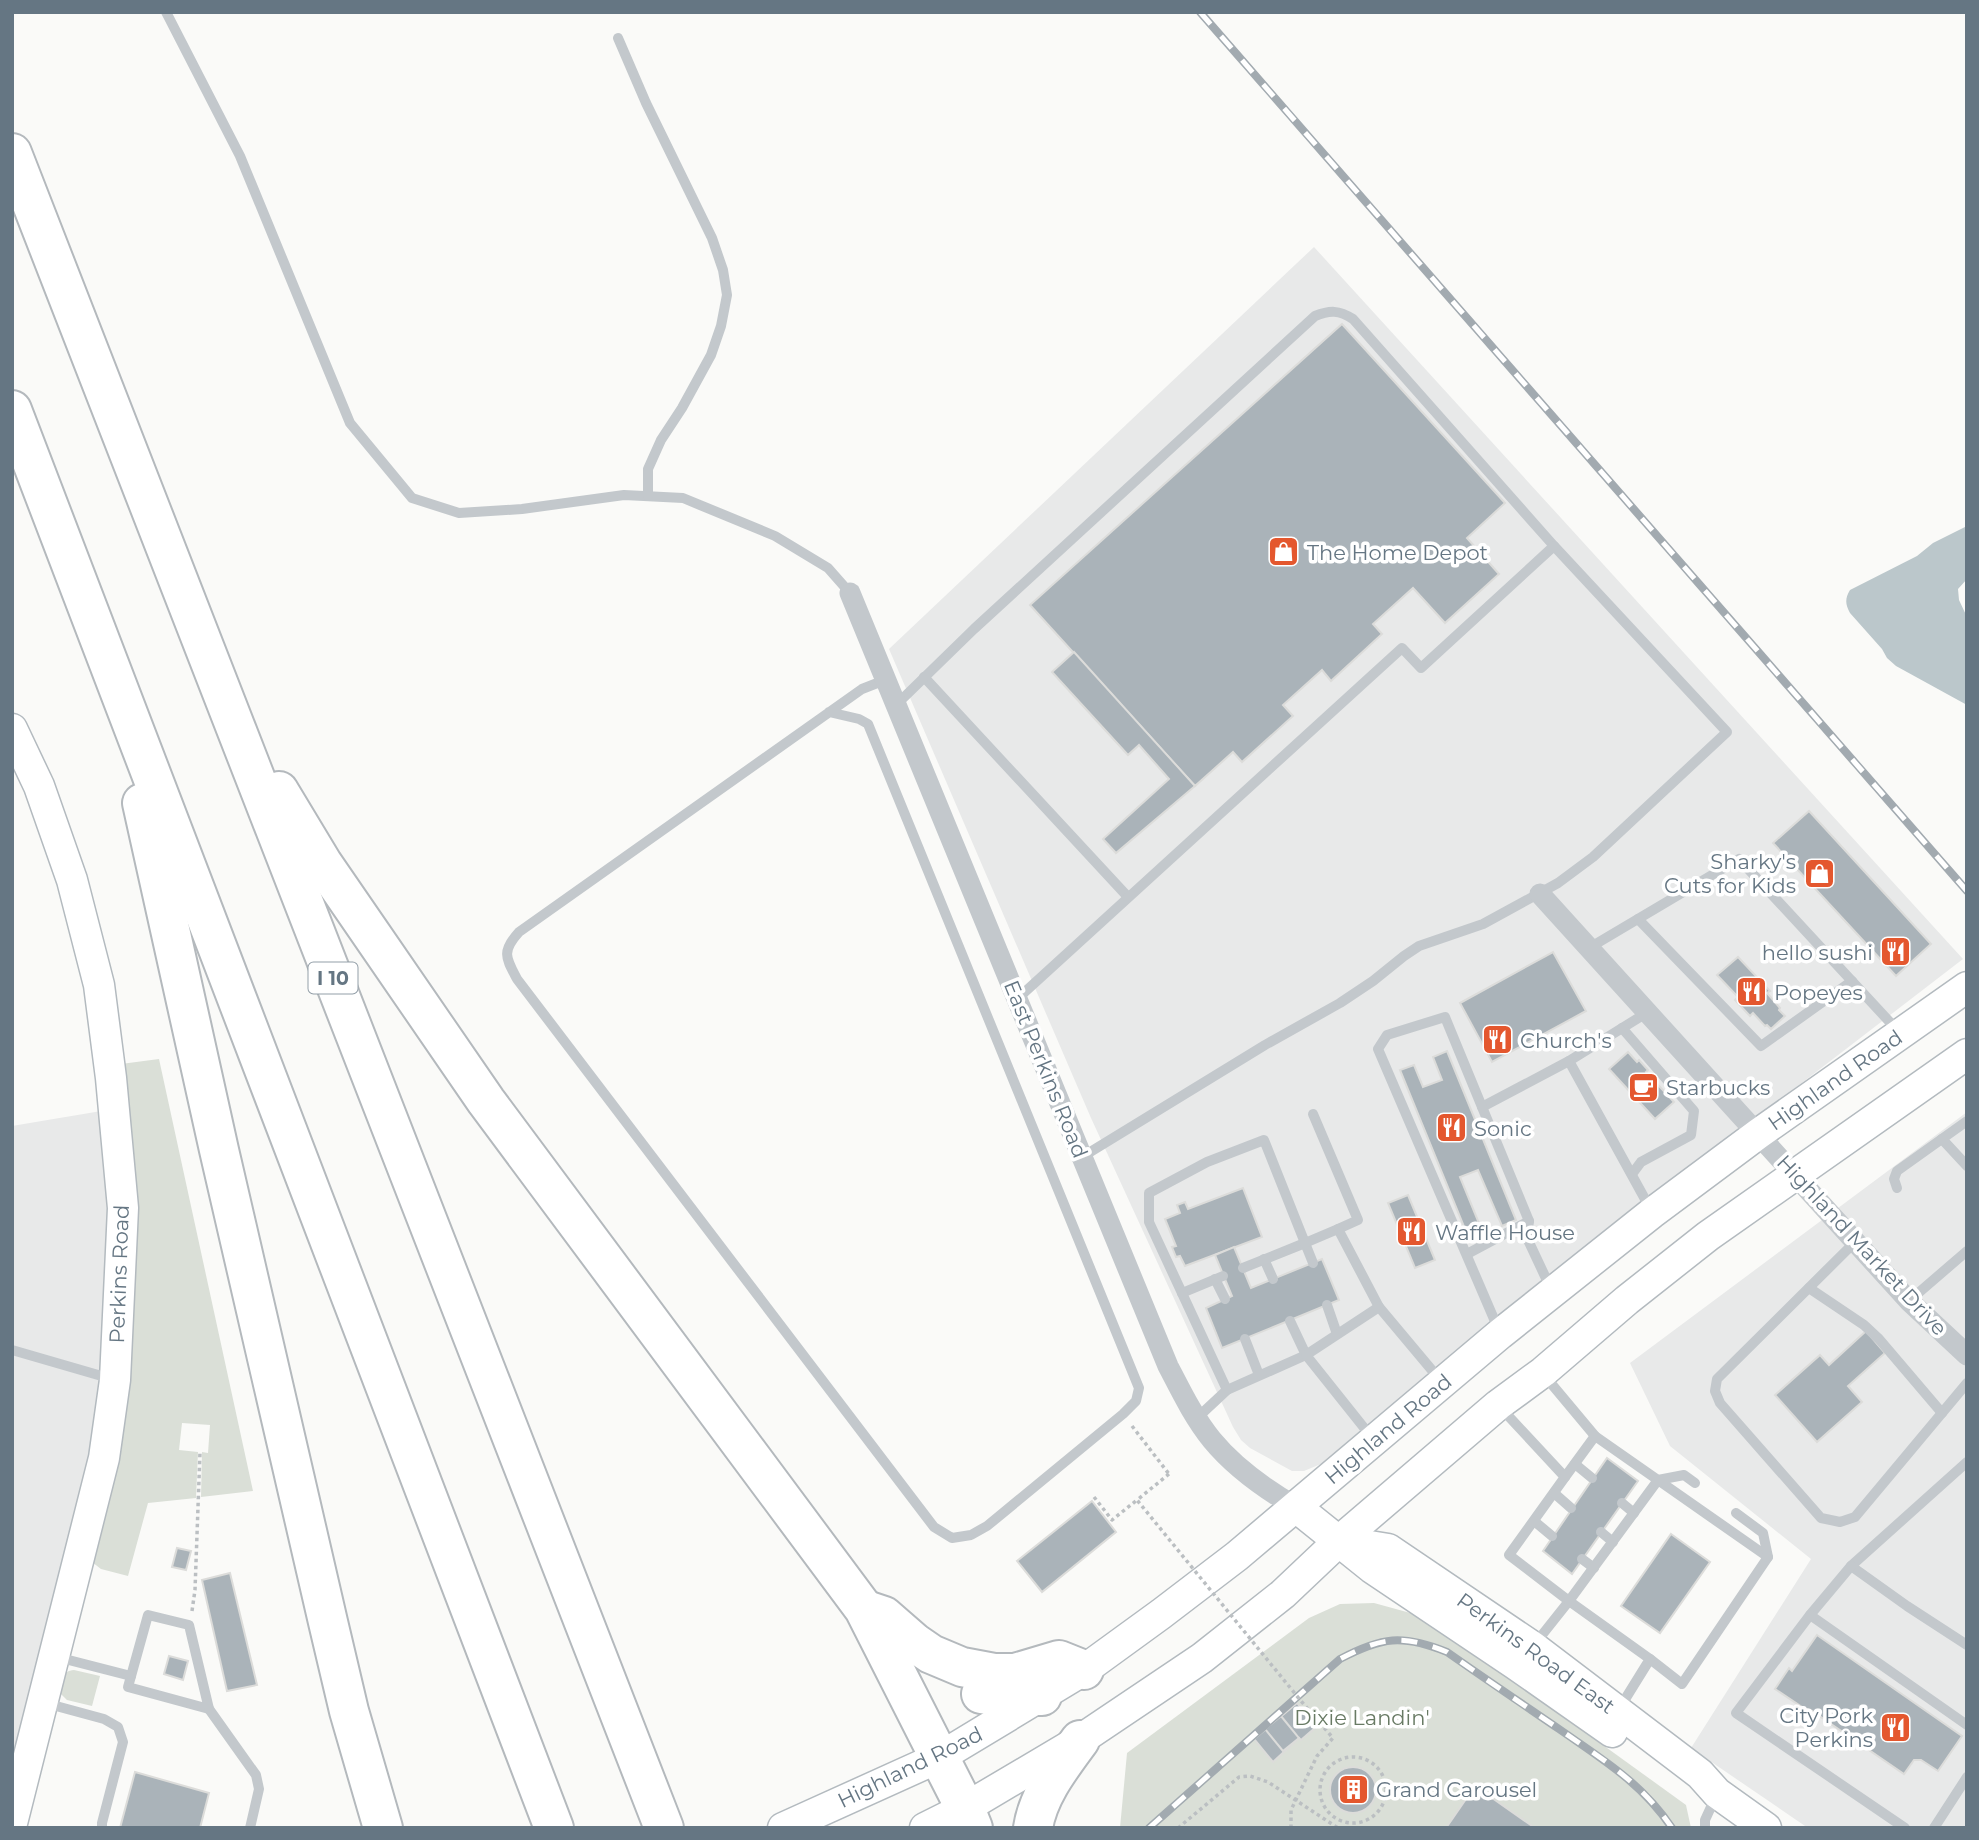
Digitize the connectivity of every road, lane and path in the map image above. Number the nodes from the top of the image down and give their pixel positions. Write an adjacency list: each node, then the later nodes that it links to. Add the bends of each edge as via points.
1 (166, 12): 5 (lane, via 240,156 350,424 412,498 459,513)
2 (618, 38): 5 (lane, via 712,238 727,295 711,355 649,469)
3 (12, 153): 8 (highway, I 10)
4 (12, 410): 9 (highway)
5 (648, 496): 7 (lane, via 683,498 775,536 828,568)
6 (1554, 546): 10 (lane, via 1353,319 1335,310 1315,316); 15 (lane, via 1727,732 1593,857); 16 (lane, via 1420,668 1402,648)
7 (849, 593): 11 (street, East Perkins Road)
8 (208, 658): 100 (highway, via 323,864 486,1101); 120 (highway, I 10)
9 (113, 674): 69 (highway); 129 (highway)
10 (924, 677): 12 (lane); 16 (lane)
11 (886, 680): 12 (street, East Perkins Road); 13 (lane, via 862,689)
12 (895, 705): 21 (street, East Perkins Road)
13 (829, 712): 71 (lane, via 868,724 1139,1388 1136,1401); 71 (lane, via 519,932 508,944 506,958 517,979 934,1527 952,1538 979,1531)
14 (12, 729): 64 (main road, Perkins Road, via 39,786 72,880 99,985 123,1208)
15 (1540, 894): 18 (street, Highland Market Drive); 32 (lane, via 1483,924 1419,946 1340,1003)
16 (1128, 898): 21 (lane)
17 (1638, 919): 18 (lane); 19 (lane, via 1739,859); 19 (lane, via 1761,1046)
18 (1589, 948): 22 (street, Highland Market Drive)
19 (1852, 981): 24 (lane)
20 (1967, 986): 24 (main road, Highland Road)
21 (1017, 999): 32 (street, East Perkins Road)
22 (1648, 1012): 23 (lane); 30 (street, Highland Market Drive)
23 (1622, 1028): 26 (lane); 34 (lane, via 1694,1111 1691,1135 1641,1162)
24 (1900, 1034): 30 (main road, Highland Road)
25 (1967, 1054): 35 (main road)
26 (1569, 1061): 27 (lane); 34 (lane)
27 (1482, 1107): 38 (lane); 43 (lane, via 1445,1017 1387,1035 1378,1049)
28 (1312, 1114): 39 (lane, via 1357,1220)
29 (1967, 1121): 31 (lane)
30 (1758, 1134): 35 (street, Highland Market Drive); 37 (main road, Highland Road)
31 (1942, 1139): 33 (lane); 36 (lane, via 1897,1171)
32 (1082, 1157): 72 (street, East Perkins Road, via 1168,1366)
33 (1967, 1166)
34 (1632, 1174): 37 (lane)
35 (1794, 1174): 40 (street, Highland Market Drive); 62 (main road, via 1627,1300)
36 (1897, 1188)
37 (1652, 1213): 49 (main road, Highland Road)
38 (1529, 1222): 43 (lane); 49 (lane, via 1527,1238)
39 (1338, 1229): 41 (lane); 54 (lane)
40 (1856, 1241): 48 (lane); 52 (street, Highland Market Drive)
41 (1305, 1243): 44 (lane); 45 (lane); 50 (lane, via 1264,1140 1207,1162 1149,1193 1149,1222)
42 (1967, 1251): 52 (lane)
43 (1467, 1254): 57 (lane)
44 (1264, 1259): 46 (lane); 47 (lane)
45 (1313, 1263)
46 (1243, 1268)
47 (1273, 1279)
48 (1809, 1288): 70 (lane, via 1879,1339); 70 (lane, via 1717,1380 1714,1391 1821,1518 1840,1522 1855,1517)
49 (1552, 1292): 57 (main road, Highland Road)
50 (1182, 1293): 51 (lane, via 1219,1277); 67 (lane)
51 (1225, 1299)
52 (1909, 1301): 60 (street, Highland Market Drive)
53 (1327, 1305): 56 (lane)
54 (1379, 1307): 56 (lane); 65 (lane)
55 (1290, 1321): 61 (lane)
56 (1337, 1334): 61 (lane)
57 (1500, 1334): 65 (main road, Highland Road)
58 (1245, 1339): 63 (lane)
59 (12, 1350): 64 (lane)
60 (1967, 1354)
61 (1306, 1355): 63 (lane); 74 (lane)
62 (1543, 1373): 68 (main road); 73 (lane)
63 (1259, 1375): 67 (lane)
64 (115, 1380): 106 (main road, Perkins Road, via 104,1458)
65 (1443, 1383): 74 (main road, Highland Road)
66 (1967, 1383): 70 (lane)
67 (1227, 1390): 72 (lane)
68 (1498, 1405): 78 (lane); 93 (main road)
69 (279, 1412): 127 (highway, via 313,1627); 128 (highway, via 349,1711)
70 (1942, 1413)
71 (1123, 1414): 84 (path, bridge, via 1169,1474)
72 (1197, 1418): 86 (street, East Perkins Road, via 1238,1467)
73 (1595, 1436): 77 (lane); 80 (lane)
74 (1374, 1440): 86 (main road, Highland Road)
75 (200, 1452): 102 (path, via 195,1590)
76 (1967, 1462): 97 (lane)
77 (1575, 1464): 78 (lane); 79 (lane)
78 (1565, 1477): 82 (lane)
79 (1592, 1478)
80 (1658, 1480): 81 (lane, via 1684,1475); 88 (lane); 95 (lane)
81 (1695, 1483)
82 (1554, 1493): 87 (lane); 90 (lane)
83 (1094, 1497): 84 (path, via 1112,1520)
84 (1138, 1500): 119 (path, bridge, via 1333,1738 1317,1756)
85 (1622, 1503): 88 (lane)
86 (1296, 1507): 93 (main road, Perkins Road East); 108 (main road, Highland Road)
87 (1571, 1508)
88 (1634, 1513): 94 (lane)
89 (1736, 1513): 95 (lane, via 1763,1533)
90 (1534, 1521): 92 (lane); 99 (lane, via 1509,1555)
91 (1601, 1532): 94 (lane)
92 (1552, 1536)
93 (1339, 1541): 105 (main road, Perkins Road East, via 1388,1549); 115 (main road, via 1283,1594 1202,1658); 118 (main road, Perkins Road East, via 1692,1788)
94 (1612, 1542): 98 (lane)
95 (1768, 1558): 107 (lane, via 1682,1684)
96 (1582, 1559): 98 (lane)
97 (1852, 1566): 101 (lane); 103 (lane)
98 (1594, 1568): 99 (lane)
99 (1569, 1601): 105 (lane); 107 (lane)
100 (864, 1609): 104 (highway); 108 (highway, via 884,1616 931,1654 962,1667 1015,1673 1059,1660)
101 (1810, 1615): 114 (lane); 138 (lane, via 1736,1713)
102 (189, 1625): 109 (lane, via 148,1615); 112 (lane)
103 (1967, 1645)
104 (884, 1646): 110 (highway, via 920,1674 961,1690 994,1696); 116 (highway)
105 (1532, 1647): 113 (main road, Perkins Road East)
106 (54, 1656): 109 (lane); 111 (main road, Perkins Road)
107 (1650, 1659): 113 (lane)
108 (1084, 1670): 110 (main road, Highland Road)
109 (131, 1676): 112 (lane, via 128,1687)
110 (1042, 1696): 116 (main road, Highland Road)
111 (43, 1702): 123 (main road, Perkins Road); 125 (lane, via 118,1727 123,1742)
112 (209, 1709): 126 (lane, via 256,1775 259,1789)
113 (1617, 1711): 118 (main road, Perkins Road East, via 1700,1774)
114 (1967, 1725)
115 (1080, 1740): 122 (main road); 132 (highway, via 1054,1777 1035,1813)
116 (940, 1757): 122 (highway); 130 (main road, Highland Road)
117 (1967, 1777): 139 (lane)
118 (1717, 1794): 136 (lane); 137 (main road, Perkins Road East)
119 (1297, 1799): 124 (path); 133 (path, via 1268,1782 1239,1777); 134 (path, via 1291,1810)
120 (658, 1815)
121 (1334, 1816): 121 (path, via 1320,1793 1325,1772 1342,1759 1363,1758 1373,1763 1381,1771 1387,1793 1378,1812 1359,1823); 124 (path)
122 (969, 1818): 131 (main road)
123 (12, 1823)
124 (1330, 1823): 135 (path)
125 (102, 1825)
126 (250, 1828)
127 (360, 1828)
128 (383, 1828)
129 (554, 1828)
130 (783, 1828)
131 (925, 1828)
132 (1033, 1828)
133 (1178, 1828)
134 (1291, 1828)
135 (1338, 1828)
136 (1705, 1828)
137 (1766, 1828)
138 (1905, 1828)
139 (1934, 1828)

